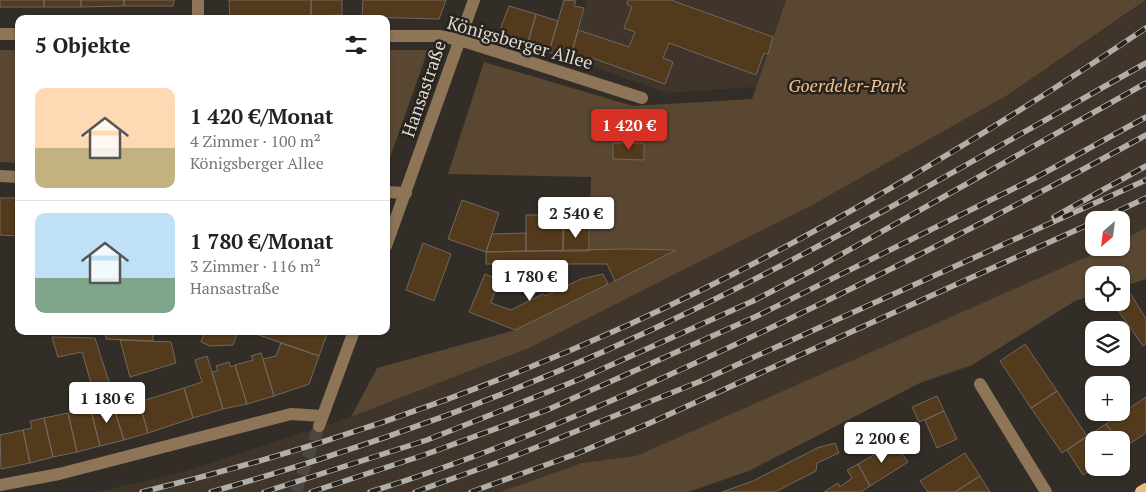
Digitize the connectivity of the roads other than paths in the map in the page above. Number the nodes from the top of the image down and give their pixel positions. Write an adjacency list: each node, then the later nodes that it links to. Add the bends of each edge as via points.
1 (198, 0): 3 (street)
2 (474, 0): 7 (street, Hansastraße)
3 (198, 15)
4 (0, 34): 5 (street)
5 (15, 34)
6 (390, 36): 7 (street, Königsberger Allee, via 439,36)
7 (460, 40): 8 (street, Königsberger Allee); 12 (street, Hansastraße)
8 (642, 98)
9 (0, 176): 10 (street)
10 (15, 177)
11 (390, 192): 12 (street)
12 (406, 193): 13 (street, Hansastraße)
13 (390, 235)
14 (352, 335): 16 (street, via 320,421 291,414 59,474)
15 (980, 384): 18 (street)
16 (0, 485)
17 (1146, 489): 19 (main road)
18 (1046, 492)
19 (1141, 492)

